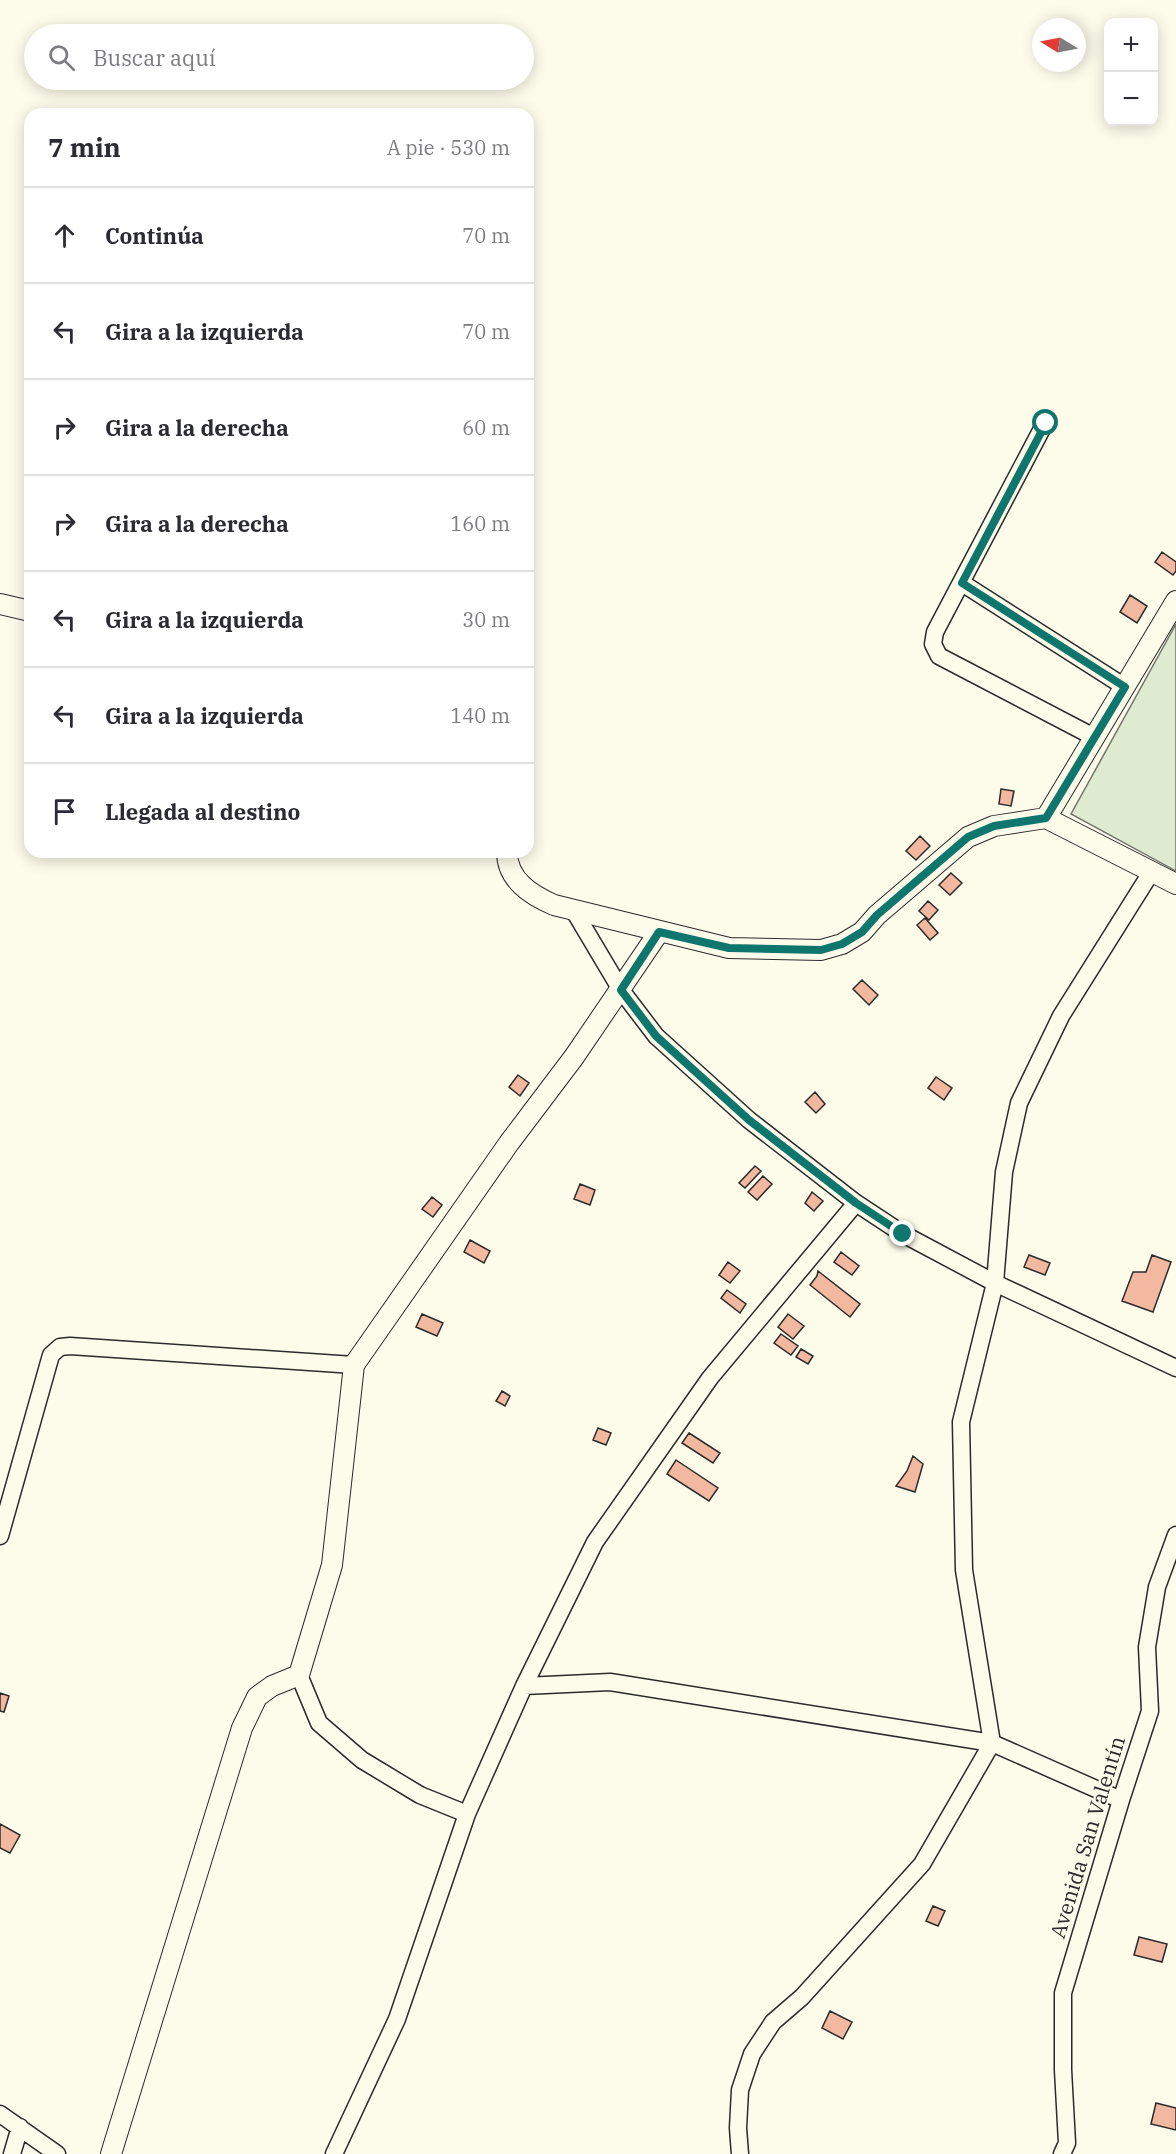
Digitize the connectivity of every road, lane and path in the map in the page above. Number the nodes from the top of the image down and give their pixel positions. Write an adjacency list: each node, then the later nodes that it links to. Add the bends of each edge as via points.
1 (1046, 423): 2 (street)
2 (962, 583): 6 (street); 7 (street, via 935,632 933,644 939,656)
3 (1176, 601): 6 (street)
4 (0, 604): 5 (street)
5 (24, 610)
6 (1125, 687): 7 (street)
7 (1094, 737): 8 (street)
8 (1046, 818): 10 (street); 13 (street, via 994,826 968,837 862,932 842,944 821,950 729,948)
9 (507, 858): 12 (street, via 517,881 534,896)
10 (1152, 871): 11 (street); 16 (street, via 1061,1016 1019,1103 1004,1172)
11 (1176, 884)
12 (574, 910): 13 (street); 14 (street)
13 (659, 932): 14 (street)
14 (621, 990): 15 (street, via 656,1036 749,1120); 17 (street)
15 (856, 1203): 16 (street, via 903,1234); 22 (street, via 711,1378 595,1542)
16 (995, 1283): 18 (street); 23 (street, via 961,1422 964,1570)
17 (354, 1365): 20 (street, via 60,1347 51,1355); 21 (street, via 332,1565)
18 (1176, 1368)
19 (1176, 1535): 24 (street, Avenida San Valentín, via 1157,1587 1147,1647 1150,1711)
20 (0, 1536)
21 (299, 1675): 25 (street, via 319,1723 362,1760 420,1795); 31 (street, via 256,1697 242,1728)
22 (525, 1686): 23 (street, via 610,1682); 25 (street)
23 (992, 1743): 24 (street); 33 (street, via 922,1864 802,1997 773,2022 752,2054 740,2090)
24 (1120, 1800): 28 (street, Avenida San Valentín, via 1063,1993)
25 (467, 1814): 32 (street, via 397,2019)
26 (0, 2114): 27 (street)
27 (20, 2127): 29 (street); 30 (street)
28 (1066, 2150)
29 (12, 2154)
30 (57, 2154)
31 (111, 2154)
32 (334, 2154)
33 (740, 2154)

